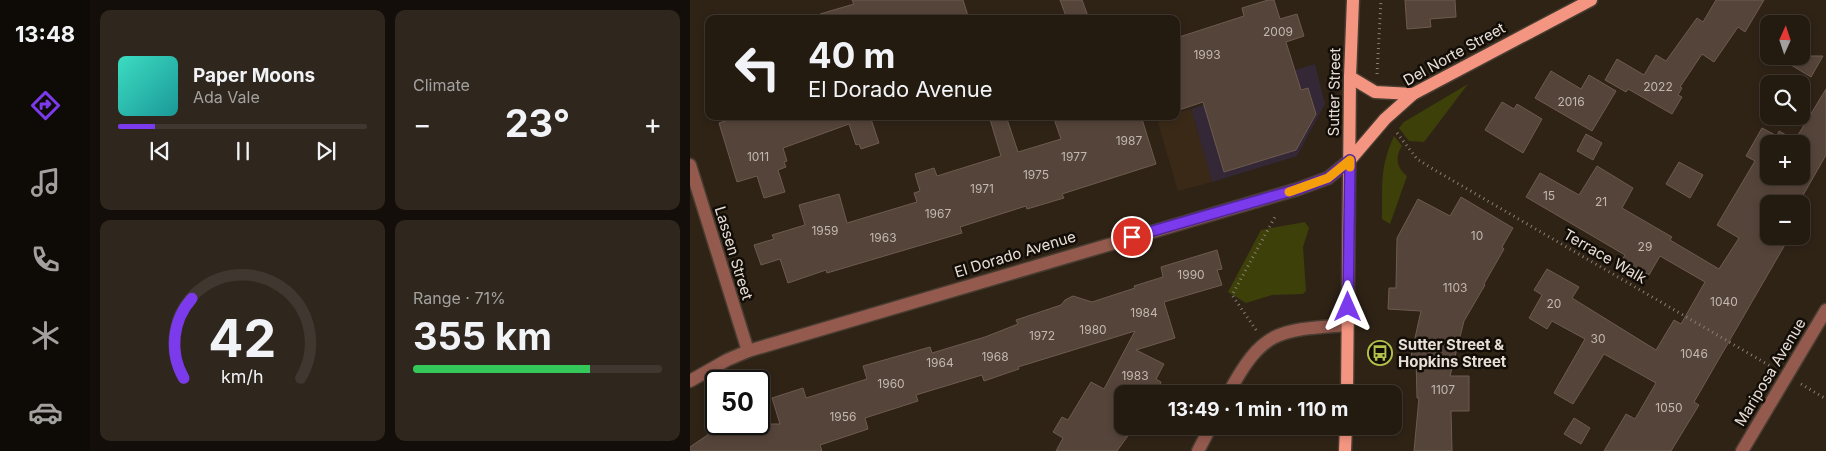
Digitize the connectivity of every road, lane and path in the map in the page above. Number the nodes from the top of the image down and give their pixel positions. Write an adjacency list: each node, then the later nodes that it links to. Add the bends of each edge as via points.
1 (1353, 0): 5 (main road, Sutter Street)
2 (1380, 0): 4 (path)
3 (1591, 0): 6 (main road, Del Norte Street)
4 (1378, 64)
5 (1350, 77): 6 (main road, via 1375,92); 8 (main road, Sutter Street)
6 (1413, 94): 7 (main road, Del Norte Street)
7 (1385, 119): 8 (main road, Del Norte Street); 15 (path, Terrace Walk, via 1417,159 1432,169)
8 (1350, 160): 10 (street, El Dorado Avenue, via 1328,178); 12 (main road, Sutter Street)
9 (690, 165): 14 (street, Lassen Street)
10 (1288, 192): 13 (path, via 1232,295); 14 (street, El Dorado Avenue)
11 (1826, 310): 15 (street, Mariposa Avenue)
12 (1348, 325): 13 (street, via 1286,332); 18 (main road, Sutter Street)
13 (1264, 342): 17 (street, via 1250,355)
14 (748, 351): 16 (street, El Dorado Avenue)
15 (1788, 376): 19 (path, Terrace Walk); 24 (street, Mariposa Avenue)
16 (690, 382)
17 (1233, 385)
18 (1346, 385)
19 (1826, 399)
20 (1206, 435): 22 (street)
21 (1346, 435): 23 (main road)
22 (1198, 451)
23 (1345, 451)
24 (1742, 451)

